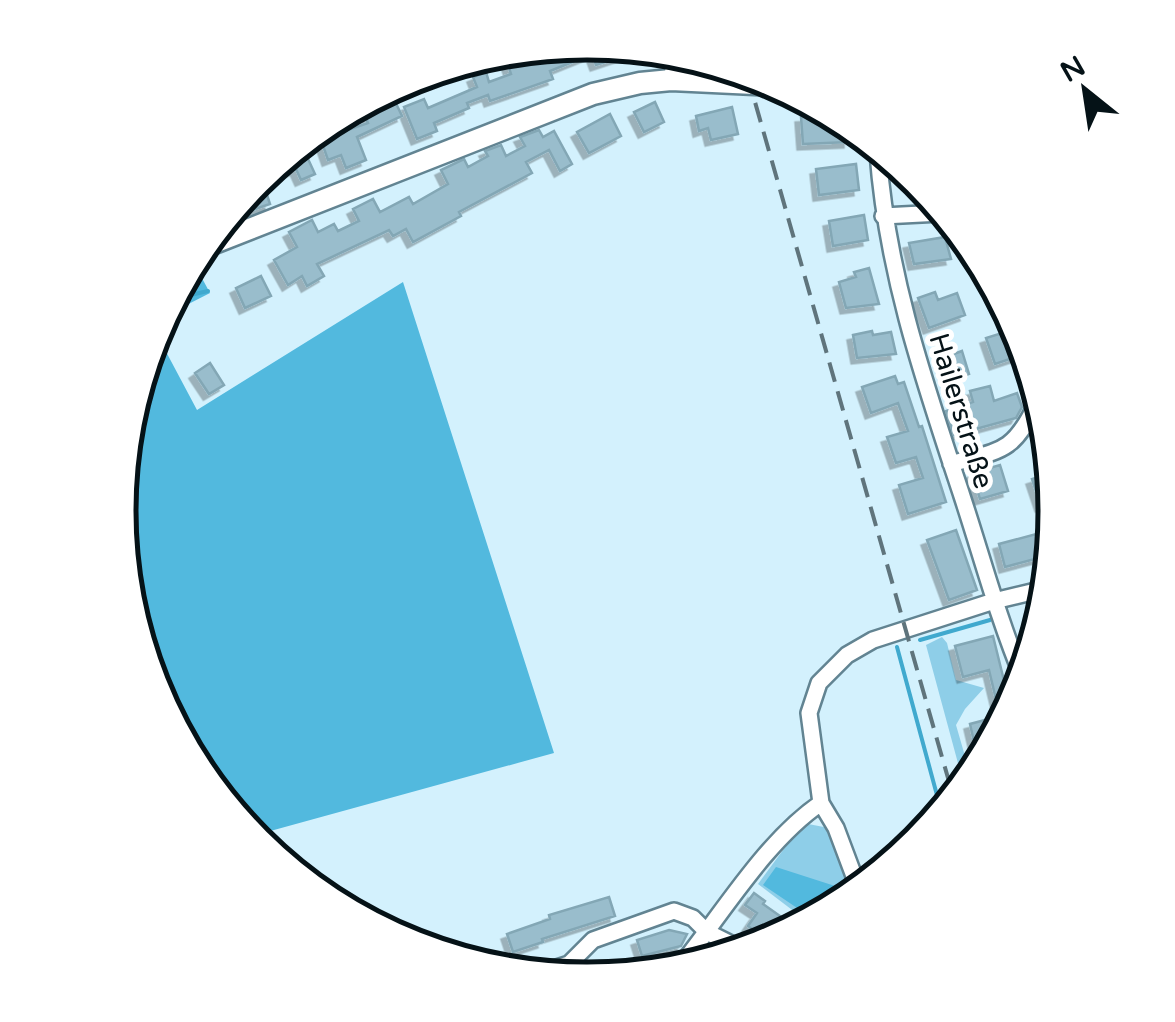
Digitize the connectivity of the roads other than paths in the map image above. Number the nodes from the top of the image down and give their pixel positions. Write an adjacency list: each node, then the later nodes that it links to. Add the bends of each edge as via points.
1 (672, 70): 5 (street)
2 (879, 167): 4 (street, Hailerstraße)
3 (927, 214): 4 (street)
4 (883, 216): 7 (street, Hailerstraße, via 917,360)
5 (243, 220)
6 (1029, 419): 7 (street, via 1022,435 1004,448)
7 (951, 464): 9 (street, Hailerstraße)
8 (1031, 592): 9 (street)
9 (994, 601): 10 (street, Hailerstraße); 11 (street, via 873,640 820,683 809,713)
10 (1015, 656)
11 (822, 803): 12 (street); 13 (street, via 777,844)
12 (854, 875)
13 (707, 932): 14 (street); 15 (street); 16 (street, via 674,911 593,940)
14 (724, 941)
15 (694, 949)
16 (572, 961)

